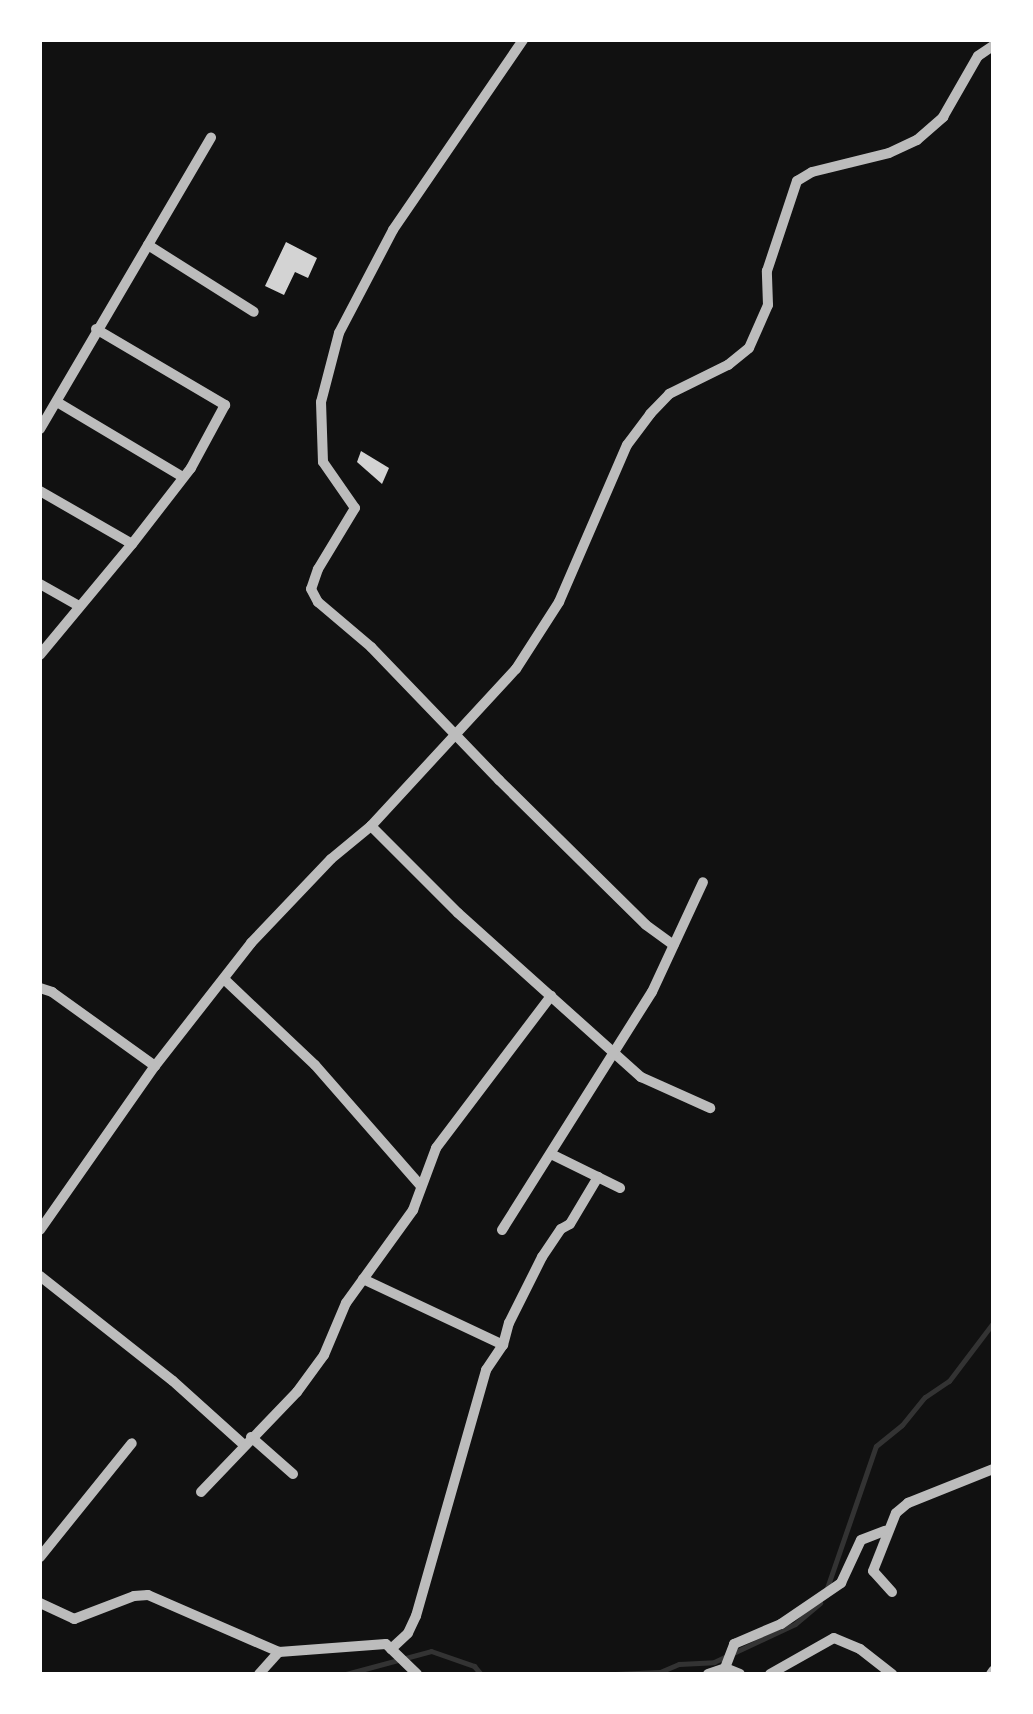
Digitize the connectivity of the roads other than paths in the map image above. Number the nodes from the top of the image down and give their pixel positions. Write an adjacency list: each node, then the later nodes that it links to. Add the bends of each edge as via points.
1 (523, 40): 15 (street, via 393,230 339,333 321,402 323,462 355,508 318,569 313,596)
2 (993, 46): 15 (street, via 978,56 942,116 917,140 797,182 767,271 768,305 749,348 668,394 650,414 628,445 543,630)
3 (211, 136): 4 (street)
4 (148, 244): 5 (street); 6 (street)
5 (254, 312)
6 (96, 329): 7 (street); 9 (street, via 225,406)
7 (57, 402): 8 (street); 9 (street)
8 (40, 430)
9 (181, 476): 11 (street)
10 (40, 491): 11 (street)
11 (132, 544): 13 (street)
12 (40, 584): 13 (street)
13 (79, 606): 14 (street)
14 (40, 655)
15 (459, 736): 16 (street); 18 (street, via 646,925)
16 (371, 826): 19 (street, via 251,943); 21 (street)
17 (702, 882): 18 (street)
18 (674, 945): 22 (street)
19 (224, 979): 23 (street); 27 (street, via 315,1065)
20 (40, 988): 23 (street)
21 (551, 996): 22 (street); 27 (street, via 436,1148)
22 (612, 1051): 24 (street, via 641,1077); 25 (street)
23 (155, 1066): 29 (street)
24 (710, 1108)
25 (552, 1154): 26 (street); 30 (street)
26 (598, 1177): 28 (street); 33 (street, via 542,1257)
27 (420, 1185): 32 (street, via 413,1210)
28 (620, 1188)
29 (40, 1230)
30 (502, 1230)
31 (40, 1276): 34 (street)
32 (363, 1279): 33 (street); 34 (street, via 306,1380)
33 (503, 1345): 43 (street, via 486,1370 416,1616)
34 (248, 1441): 37 (street); 38 (street)
35 (132, 1442): 40 (street)
36 (993, 1469): 39 (street, via 908,1503)
37 (293, 1474)
38 (201, 1492)
39 (885, 1531): 41 (street, via 873,1571); 45 (street, via 862,1540 841,1583 780,1624 734,1644)
40 (40, 1557)
41 (892, 1592)
42 (40, 1603): 44 (street, via 74,1619 148,1595)
43 (391, 1649): 44 (street, via 372,1642); 46 (street)
44 (279, 1652): 47 (street)
45 (725, 1668): 48 (street); 49 (street)
46 (415, 1673)
47 (259, 1674)
48 (708, 1674)
49 (740, 1674)
50 (770, 1674): 51 (street, via 834,1638)
51 (892, 1674)

